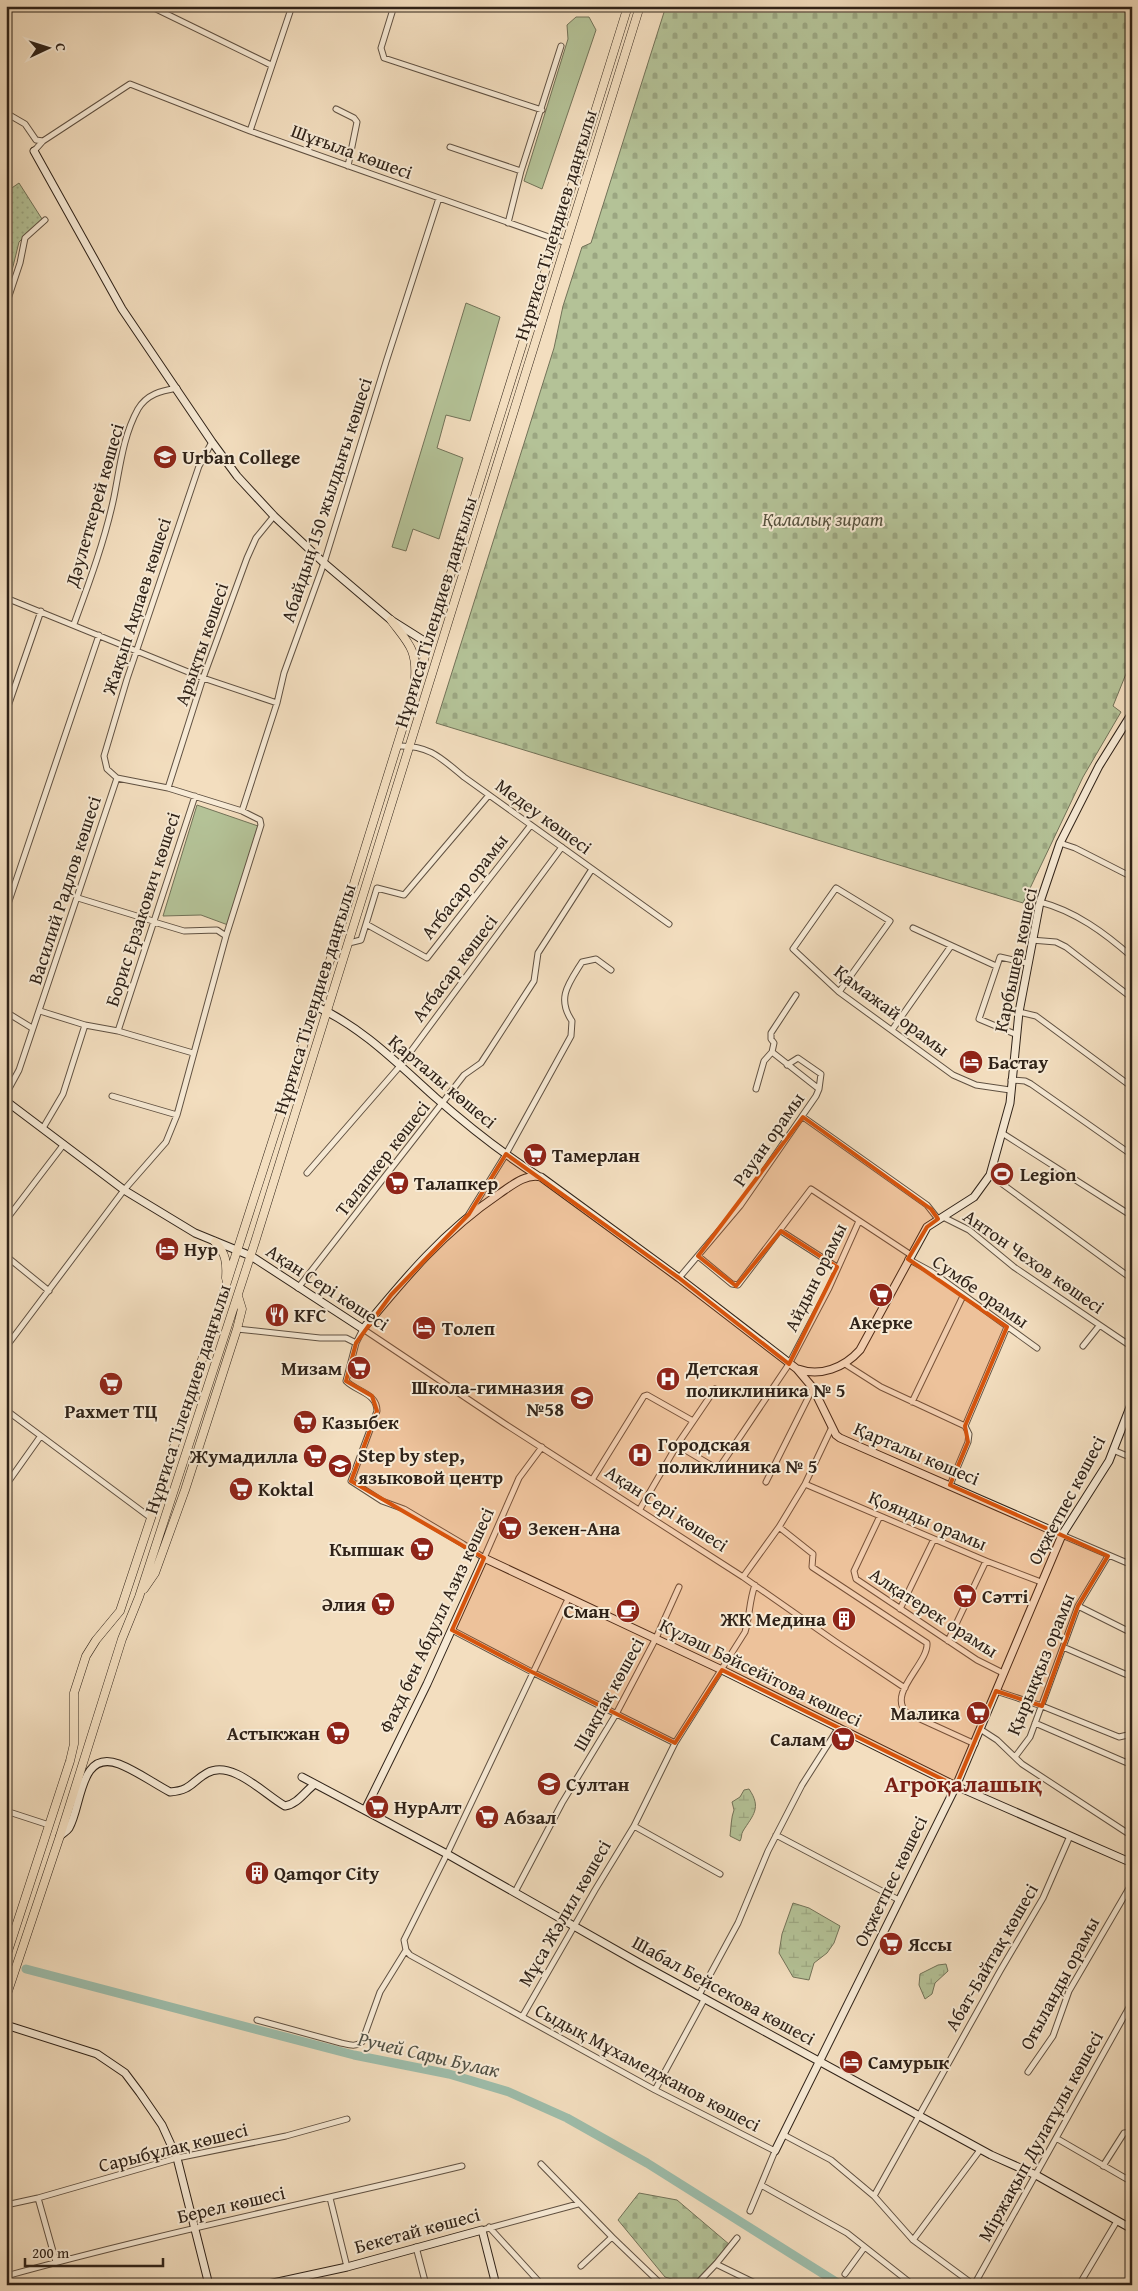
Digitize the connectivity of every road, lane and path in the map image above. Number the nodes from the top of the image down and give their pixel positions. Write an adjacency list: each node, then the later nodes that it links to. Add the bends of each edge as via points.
1 (150, 6): 8 (street)
2 (292, 6): 8 (street)
3 (388, 6): 6 (street)
4 (628, 6): 21 (main road, Нұрғиса Тілендиев даңғылы)
5 (640, 6): 22 (main road, Нұрғиса Тілендиев даңғылы)
6 (394, 7): 10 (street, via 381,48 384,58)
7 (561, 46): 10 (street)
8 (272, 65): 12 (street)
9 (336, 109): 16 (street, via 358,122)
10 (542, 110): 17 (street)
11 (6, 113): 13 (street, via 25,124 36,140)
12 (250, 131): 13 (street, Шұғыла көшесі, via 130,84); 16 (street, Шұғыла көшесі)
13 (43, 141): 15 (street)
14 (450, 147): 17 (street)
15 (34, 151): 24 (street, via 122,309)
16 (348, 166): 18 (street, Шұғыла көшесі)
17 (521, 171): 20 (street)
18 (439, 198): 20 (street, Шұғыла көшесі); 27 (street, Абайдың 150 жылдығы көшесі)
19 (45, 220): 23 (street, via 25,238)
20 (508, 223): 21 (street, Шұғыла көшесі)
21 (555, 240): 22 (street, Шұғыла көшесі); 33 (main road, Нұрғиса Тілендиев даңғылы)
22 (566, 243): 41 (main road, Нұрғиса Тілендиев даңғылы)
23 (6, 305)
24 (176, 388): 25 (street); 31 (street, Дәулеткерей көшесі, via 148,398 132,422 118,467 114,497)
25 (212, 442): 26 (street, via 237,476); 34 (street, Жақып Ақпаев көшесі, via 199,466)
26 (274, 516): 27 (street); 35 (street, Арықты көшесі, via 256,538 247,558)
27 (324, 563): 30 (street); 37 (street, Абайдың 150 жылдығы көшесі, via 284,673)
28 (6, 598): 29 (street)
29 (40, 611): 31 (street); 38 (street)
30 (391, 620): 33 (street); 36 (main road, via 416,659)
31 (74, 624): 32 (street)
32 (99, 635): 34 (street); 55 (street)
33 (429, 644): 36 (main road, Нұрғиса Тілендиев даңғылы)
34 (136, 652): 35 (street); 42 (street, Жақып Ақпаев көшесі, via 104,756 107,769)
35 (204, 678): 37 (street); 43 (street, Арықты көшесі)
36 (414, 691): 40 (main road, Нұрғиса Тілендиев даңғылы)
37 (277, 704): 46 (street, Абайдың 150 жылдығы көшесі)
38 (6, 712)
39 (1132, 713): 48 (street, Карбышев көшесі, via 1099,766)
40 (398, 746): 41 (street, Медеу көшесі); 71 (main road, Нұрғиса Тілендиев даңғылы)
41 (410, 746): 44 (street, Медеу көшесі, via 434,752); 62 (main road, Нұрғиса Тілендиев даңғылы)
42 (117, 778): 43 (street); 53 (street, Василий Радлов көшесі)
43 (168, 788): 45 (street)
44 (489, 795): 47 (street, Медеу көшесі); 57 (street, Атбасар орамы, via 404,895 377,888)
45 (195, 796): 46 (street); 56 (street, Борис Ерзакович көшесі)
46 (242, 811): 60 (street, via 258,818 261,825)
47 (531, 825): 49 (street, Медеу көшесі); 57 (street, Атбасар орамы, via 427,958)
48 (1060, 843): 52 (street); 54 (street, Карбышев көшесі)
49 (562, 847): 51 (street, Медеу көшесі); 84 (street, Атбасар көшесі)
50 (1132, 866): 52 (street)
51 (592, 869): 58 (street, Медеу көшесі); 93 (street, Талапкер көшесі, via 538,954 534,981 482,1064 464,1075)
52 (1130, 876)
53 (78, 898): 56 (street); 72 (street, Василий Радлов көшесі)
54 (1040, 902): 61 (street, Карбышев көшесі); 64 (street, via 1071,913 1111,938)
55 (6, 910)
56 (154, 921): 60 (street, via 184,931 217,930); 79 (street, Борис Ерзакович көшесі)
57 (366, 924): 62 (street, Атбасар орамы, via 361,940)
58 (669, 924)
59 (913, 928): 63 (street)
60 (226, 936): 82 (street)
61 (1031, 940): 65 (street, Карбышев көшесі); 70 (street, via 1056,942 1066,947)
62 (349, 943): 73 (main road, Нұрғиса Тілендиев даңғылы)
63 (951, 946): 66 (street); 78 (street)
64 (1132, 957)
65 (1027, 963): 66 (street, via 1000,957); 75 (street, Карбышев көшесі)
66 (996, 966): 80 (street, via 979,1019)
67 (611, 970): 99 (street, via 596,959 582,962 571,980 564,994 564,1010 572,1021 571,1036)
68 (839, 992): 68 (street, Қамажай орамы, via 890,921 836,888 793,949); 78 (street, Қамажай орамы)
69 (796, 995): 81 (street, via 771,1032)
70 (1132, 998)
71 (316, 1006): 73 (street, Қарталы көшесі); 112 (main road, Нұрғиса Тілендиев даңғылы)
72 (40, 1011): 76 (street); 77 (street, Василий Радлов көшесі)
73 (327, 1011): 84 (street, Қарталы көшесі, via 342,1019); 114 (main road, Нұрғиса Тілендиев даңғылы)
74 (6, 1012): 77 (street)
75 (1018, 1012): 80 (street, Карбышев көшесі); 86 (street, via 1036,1016)
76 (85, 1025): 79 (street); 96 (street, via 62,1094)
77 (32, 1028): 90 (street, Василий Радлов көшесі, via 19,1070)
78 (892, 1030): 89 (street, Қамажай орамы, via 953,1075 976,1084)
79 (118, 1031): 82 (street)
80 (1015, 1034): 85 (street, Карбышев көшесі)
81 (772, 1052): 83 (street, Рауан орамы); 88 (street, via 764,1060)
82 (193, 1053): 94 (street)
83 (788, 1065): 87 (street, Рауан орамы); 87 (street, via 798,1058 821,1074)
84 (400, 1066): 93 (street, Қарталы көшесі); 101 (street, Атбасар көшесі)
85 (1011, 1080): 89 (street, Карбышев көшесі); 100 (street, via 1031,1084)
86 (1132, 1088)
87 (819, 1089): 95 (street, Рауан орамы)
88 (756, 1090)
89 (1010, 1090): 97 (street, Карбышев көшесі)
90 (6, 1094)
91 (112, 1096): 94 (street)
92 (6, 1101): 96 (street, Ақан Сері көшесі)
93 (443, 1104): 99 (street, Қарталы көшесі); 120 (street, Талапкер көшесі)
94 (177, 1115): 104 (street, via 166,1142)
95 (803, 1117): 107 (street, Антон Чехов көшесі, via 927,1205); 115 (street, Рауан орамы, via 740,1206)
96 (43, 1128): 98 (street, Ақан Сері көшесі)
97 (1002, 1133): 102 (street, Карбышев көшесі); 106 (street)
98 (64, 1144): 104 (street, Ақан Сері көшесі); 108 (street)
99 (506, 1154): 103 (street, Қарталы көшесі); 105 (street)
100 (1132, 1155)
101 (307, 1172)
102 (990, 1175): 107 (street, Карбышев көшесі, via 974,1197 958,1210); 119 (street)
103 (538, 1176): 105 (street, via 520,1180); 118 (street, Қарталы көшесі)
104 (124, 1190): 111 (street, Ақан Сері көшесі); 122 (street)
105 (469, 1214): 128 (street, via 424,1258)
106 (1132, 1216)
107 (940, 1218): 116 (street, Карбышев көшесі, via 927,1227); 125 (street, Антон Чехов көшесі, via 969,1230 1014,1267)
108 (6, 1220)
109 (859, 1222): 110 (street, Сумбе орамы, via 811,1189); 116 (street, Сумбе орамы); 117 (street, Айдын орамы)
110 (781, 1231): 115 (street, via 736,1286); 117 (street)
111 (215, 1242): 112 (street, Ақан Сері көшесі); 121 (main road, via 223,1250 226,1260)
112 (238, 1250): 114 (street, Ақан Сері көшесі); 121 (main road, Нұрғиса Тілендиев даңғылы)
113 (6, 1256): 122 (street)
114 (251, 1256): 120 (street, Ақан Сері көшесі); 123 (main road, Нұрғиса Тілендиев даңғылы)
115 (698, 1256): 118 (street, Рауан орамы)
116 (910, 1257): 124 (street, Сумбе орамы); 137 (street, via 860,1350)
117 (837, 1267): 136 (street, Айдын орамы)
118 (679, 1278): 136 (street, Қарталы көшесі)
119 (1132, 1279)
120 (298, 1288): 128 (street, Ақан Сері көшесі)
121 (226, 1289): 150 (main road, Нұрғиса Тілендиев даңғылы)
122 (49, 1291): 132 (street)
123 (238, 1296): 127 (main road, via 242,1309); 135 (main road, Нұрғиса Тілендиев даңғылы)
124 (963, 1296): 126 (street, Сумбе орамы); 141 (street)
125 (1099, 1326): 131 (street); 133 (street, Антон Чехов көшесі)
126 (1007, 1327): 134 (street, Сумбе орамы); 145 (street)
127 (237, 1329): 129 (street, via 346,1338); 130 (main road)
128 (363, 1329): 129 (street); 149 (street, Ақан Сері көшесі)
129 (356, 1343): 166 (street, Күләш Бәйсейітова көшесі, via 346,1381 375,1399 377,1411 351,1482)
130 (232, 1344): 135 (main road); 173 (main road, via 155,1573)
131 (1083, 1346)
132 (6, 1347)
133 (1132, 1347)
134 (1037, 1348)
135 (216, 1363): 152 (main road, Нұрғиса Тілендиев даңғылы)
136 (788, 1364): 138 (street, Қарталы көшесі); 148 (street, Айдын орамы, via 722,1466 714,1467)
137 (845, 1364): 138 (street, via 817,1372); 141 (street)
138 (797, 1369): 139 (street, Қарталы көшесі)
139 (813, 1388): 146 (street, Қарталы көшесі); 155 (street)
140 (715, 1390): 144 (street)
141 (912, 1402): 145 (street)
142 (1132, 1402): 151 (street, Оқжетпес көшесі)
143 (6, 1410): 147 (street)
144 (692, 1422): 148 (street); 154 (street, via 644,1396)
145 (965, 1426): 158 (street, via 968,1442)
146 (832, 1427): 156 (street); 158 (street, Қарталы көшесі, via 840,1438)
147 (40, 1437): 157 (street); 161 (street)
148 (677, 1445): 159 (street)
149 (542, 1446): 154 (street, Ақан Сері көшесі); 166 (street, Фахд бен Абдулл Азиз көшесі, via 519,1478)
150 (173, 1450): 152 (main road); 161 (main road, Нұрғиса Тілендиев даңғылы)
151 (1114, 1450): 153 (street); 163 (street, Оқжетпес көшесі)
152 (185, 1456): 173 (main road, Нұрғиса Тілендиев даңғылы)
153 (1132, 1458)
154 (592, 1480): 159 (street, Ақан Сері көшесі)
155 (766, 1482)
156 (804, 1484): 160 (street, Қоянды орамы); 162 (street)
157 (6, 1485)
158 (950, 1485): 163 (street, Қарталы көшесі)
159 (640, 1509): 169 (street, Ақан Сері көшесі)
160 (880, 1516): 164 (street, Қоянды орамы); 176 (street, Алқатерек орамы, via 854,1571 857,1580)
161 (151, 1518): 177 (main road, Нұрғиса Тілендиев даңғылы)
162 (779, 1527): 169 (street); 188 (street, via 813,1554 812,1567 928,1643)
163 (1062, 1535): 165 (street, Қарталы көшесі); 170 (street, Оқжетпес көшесі)
164 (934, 1539): 167 (street, Қоянды орамы); 176 (street)
165 (1108, 1556): 168 (street, Қарталы көшесі); 175 (street, Қырыққыз орамы)
166 (484, 1558): 174 (street, Күләш Бәйсейітова көшесі); 179 (street, Фахд бен Абдулл Азиз көшесі)
167 (986, 1561): 170 (street, Қоянды орамы); 182 (street)
168 (1132, 1565)
169 (743, 1577): 171 (street, Ақан Сері көшесі)
170 (1040, 1582): 186 (street, Оқжетпес көшесі)
171 (755, 1585): 184 (street, Мұса Жәлил көшесі, via 749,1601 749,1621 745,1632); 188 (street, Ақан Сері көшесі)
172 (679, 1587): 181 (street, Шақпақ көшесі)
173 (139, 1597): 178 (main road, Нұрғиса Тілендиев даңғылы)
174 (568, 1599): 181 (street, Күләш Бәйсейітова көшесі); 185 (street)
175 (1078, 1606): 180 (street); 183 (street, Қырыққыз орамы)
176 (900, 1609): 182 (street, Алқатерек орамы)
177 (120, 1611): 178 (main road); 205 (main road, Нұрғиса Тілендиев даңғылы, via 86,1656 74,1693 74,1744)
178 (131, 1615): 207 (main road, Нұрғиса Тілендиев даңғылы)
179 (452, 1630): 185 (street); 203 (street, Фахд бен Абдулл Азиз көшесі)
180 (1132, 1633)
181 (656, 1638): 184 (street, Күләш Бәйсейітова көшесі); 191 (street, Шақпақ көшесі)
182 (948, 1641): 186 (street, Алқатерек орамы)
183 (1063, 1647): 187 (street); 190 (street, Қырыққыз орамы)
184 (722, 1670): 193 (street, Күләш Бәйсейітова көшесі); 196 (street, Мұса Жәлил көшесі)
185 (532, 1672): 191 (street); 211 (street)
186 (1003, 1673): 189 (street, Оқжетпес көшесі)
187 (1132, 1677)
188 (905, 1688): 197 (street, via 902,1698 907,1713)
189 (996, 1691): 190 (street); 194 (street, Оқжетпес көшесі)
190 (1042, 1706): 192 (street, Қырыққыз орамы); 195 (street, via 1120,1737)
191 (616, 1714): 196 (street); 215 (street, Шақпақ көшесі, via 562,1803)
192 (1036, 1723): 198 (street, Қырыққыз орамы); 199 (street)
193 (840, 1728): 202 (street, Күләш Бәйсейітова көшесі); 208 (street, via 802,1785)
194 (980, 1729): 197 (street, Оқжетпес көшесі); 198 (street)
195 (1130, 1735)
196 (675, 1743): 206 (street, Мұса Жәлил көшесі)
197 (975, 1744): 202 (street, Оқжетпес көшесі)
198 (1015, 1757): 210 (street)
199 (1132, 1765)
200 (302, 1777): 201 (street, Шабал Бейсекова көшесі)
201 (315, 1784): 203 (street, Шабал Бейсекова көшесі); 207 (street, via 296,1802 285,1806 230,1771 214,1770 190,1787 170,1792 120,1764 106,1761 92,1768 85,1779 68,1829)
202 (956, 1786): 209 (street, Күләш Бәйсейітова көшесі); 216 (street, Оқжетпес көшесі)
203 (365, 1810): 211 (street, Шабал Бейсекова көшесі)
204 (6, 1811): 205 (street)
205 (50, 1825): 217 (main road, Нұрғиса Тілендиев даңғылы)
206 (634, 1826): 213 (street); 219 (street, Мұса Жәлил көшесі)
207 (60, 1836): 218 (main road, Нұрғиса Тілендиев даңғылы)
208 (776, 1836): 216 (street); 223 (street)
209 (1070, 1836): 212 (street, Күләш Бәйсейітова көшесі); 231 (street, Абат-Байтақ көшесі, via 1043,1898)
210 (1132, 1836)
211 (448, 1854): 215 (street, Шабал Бейсекова көшесі); 220 (street, via 404,1940)
212 (1132, 1863)
213 (720, 1874)
214 (1132, 1882): 229 (street, Оғыланды орамы, via 1069,1991 1053,2036)
215 (515, 1892): 219 (street, Шабал Бейсекова көшесі)
216 (899, 1900): 228 (street, Оқжетпес көшесі)
217 (20, 1916): 218 (main road); 221 (main road, Нұрғиса Тілендиев даңғылы)
218 (32, 1920): 222 (main road, Нұрғиса Тілендиев даңғылы)
219 (574, 1927): 223 (street, Шабал Бейсекова көшесі); 225 (street, Мұса Жәлил көшесі)
220 (406, 1949): 225 (street, Сыдық Мұхамеджанов көшесі, via 410,1955); 226 (street, via 380,1992 362,2042 355,2046)
221 (6, 1958)
222 (6, 1997)
223 (702, 1997): 228 (street, Шабал Бейсекова көшесі); 230 (street)
224 (1132, 2002): 235 (street, Міржақып Дулатұлы көшесі)
225 (522, 2017): 230 (street, Сыдық Мұхамеджанов көшесі)
226 (258, 2020)
227 (6, 2025): 238 (street, via 97,2054 125,2073 162,2125)
228 (820, 2062): 231 (street, Шабал Бейсекова көшесі); 234 (street, Оқжетпес көшесі)
229 (1028, 2072)
230 (655, 2090): 237 (street, Сыдық Мұхамеджанов көшесі)
231 (920, 2116): 236 (street, Шабал Бейсекова көшесі); 245 (street, Абат-Байтақ көшесі)
232 (347, 2119): 238 (street, Сарыбұлақ көшесі, via 286,2136)
233 (1132, 2132): 241 (street, via 1124,2133)
234 (784, 2135): 237 (street, Оқжетпес көшесі); 245 (street, Сыдық Мұхамеджанов көшесі, via 831,2160)
235 (1056, 2138): 241 (street); 242 (street, Міржақып Дулатұлы көшесі)
236 (980, 2150): 242 (street, Шабал Бейсекова көшесі); 257 (street)
237 (775, 2151): 244 (street, Оқжетпес көшесі)
238 (177, 2158): 246 (street, Сарыбұлақ көшесі); 252 (street)
239 (542, 2164): 248 (street)
240 (462, 2166): 247 (street, Берел көшесі)
241 (1103, 2166): 243 (street)
242 (1036, 2175): 251 (street, Шабал Бейсекова көшесі); 276 (street, Міржақып Дулатұлы көшесі)
243 (1132, 2182)
244 (760, 2185): 250 (street, Оқжетпес көшесі); 259 (street, via 847,2233)
245 (874, 2196): 257 (street, Сыдық Мұхамеджанов көшесі)
246 (38, 2198): 249 (street, Сарыбұлақ көшесі); 260 (street)
247 (330, 2198): 252 (street, Берел көшесі); 262 (street)
248 (578, 2204): 253 (street, Бекетай көшесі); 255 (street)
249 (6, 2205)
250 (750, 2210)
251 (1117, 2221): 254 (street, Шабал Бейсекова көшесі); 277 (street)
252 (196, 2227): 260 (street, Берел көшесі); 267 (street)
253 (486, 2228): 258 (street, Бекетай көшесі); 270 (street); 271 (street)
254 (1132, 2228)
255 (612, 2238): 263 (street); 272 (street)
256 (737, 2238): 261 (street)
257 (913, 2240): 276 (street, Сыдық Мұхамеджанов көшесі)
258 (416, 2247): 262 (street, Бекетай көшесі); 269 (street)
259 (864, 2248): 264 (street); 275 (street)
260 (56, 2262): 265 (street, Берел көшесі)
261 (716, 2264): 273 (street); 274 (street)
262 (347, 2266): 266 (street, Бекетай көшесі)
263 (581, 2266)
264 (845, 2274)
265 (6, 2276)
266 (279, 2283): 268 (street, Бекетай көшесі)
267 (209, 2285)
268 (264, 2285)
269 (426, 2285)
270 (496, 2285)
271 (542, 2285)
272 (662, 2285)
273 (696, 2285)
274 (759, 2285)
275 (913, 2285)
276 (974, 2285)
277 (1079, 2285)

